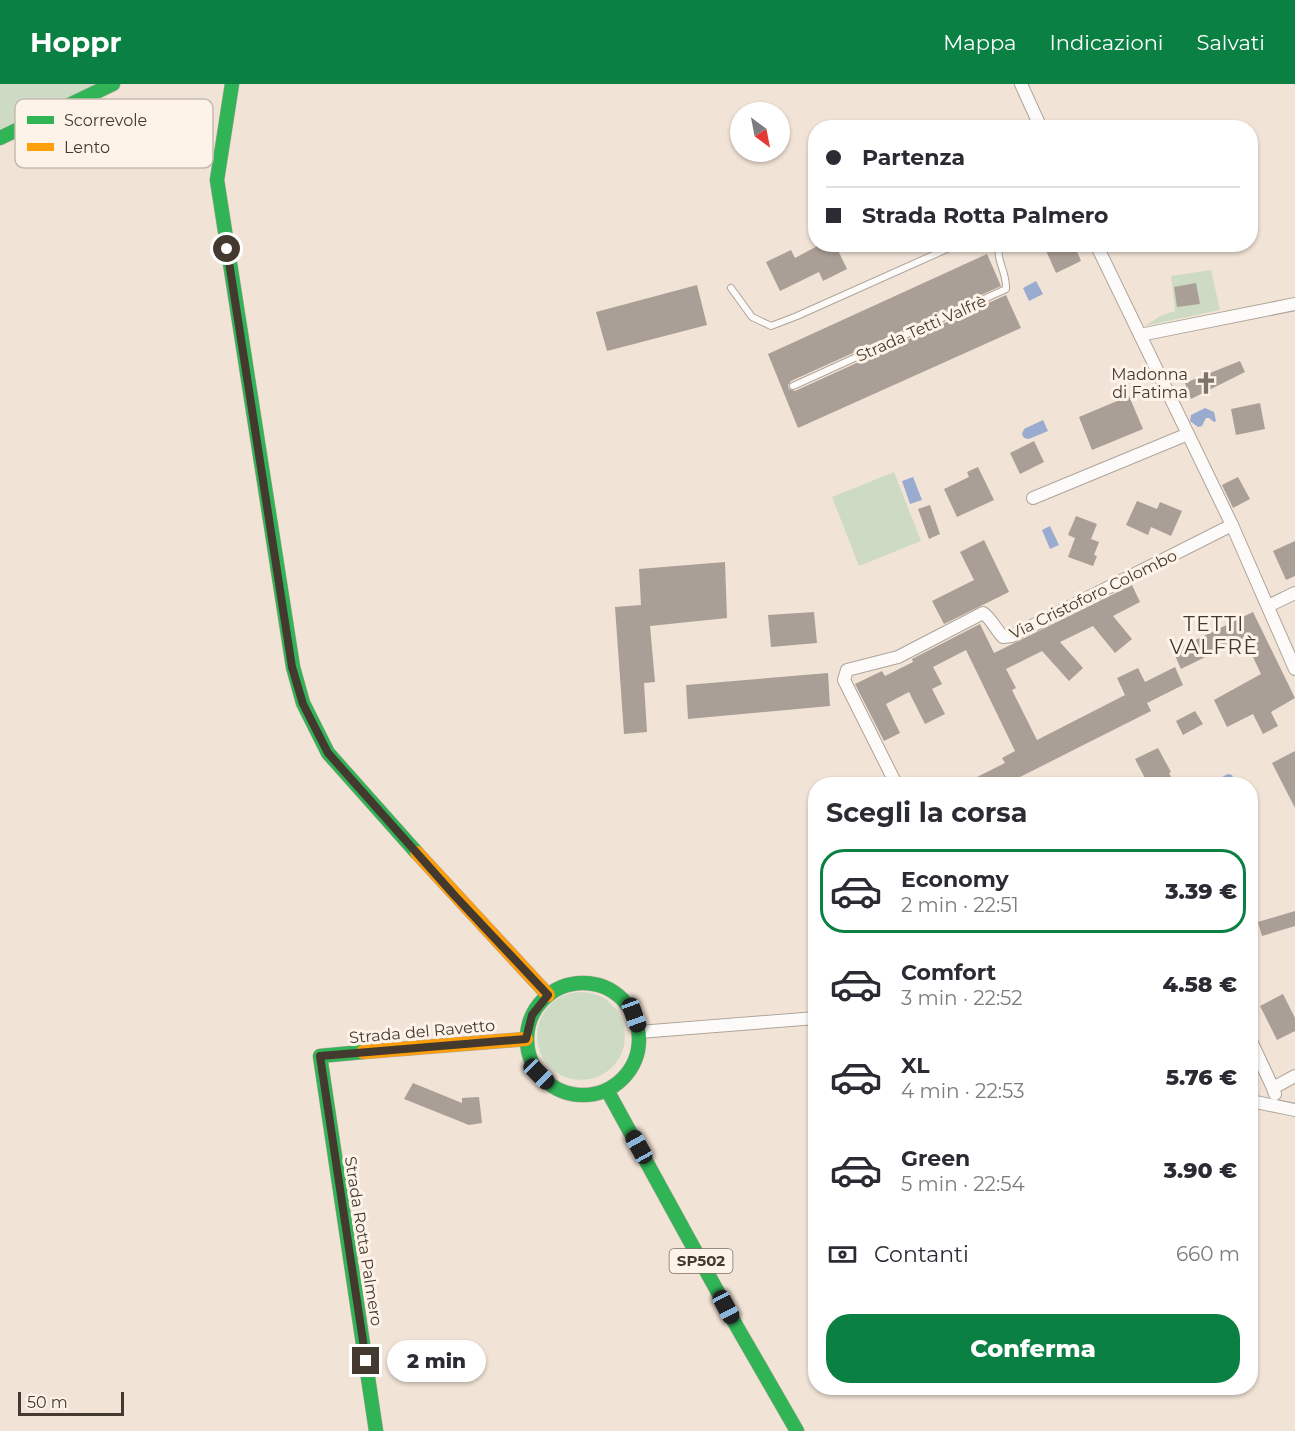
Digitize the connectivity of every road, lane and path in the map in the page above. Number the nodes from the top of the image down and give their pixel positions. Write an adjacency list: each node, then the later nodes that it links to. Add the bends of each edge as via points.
1 (113, 84): 4 (main road)
2 (232, 84): 22 (main road, via 217,180 292,667 303,704 328,753)
3 (1021, 84): 5 (street)
4 (84, 99)
5 (1037, 120)
6 (15, 131): 7 (main road)
7 (0, 138)
8 (940, 252): 11 (lane, via 771,326 752,317)
9 (998, 252): 14 (lane, Strada Tetti Valfrè, via 1006,289)
10 (1100, 252): 13 (street)
11 (731, 288)
12 (1295, 304): 13 (street)
13 (1140, 335): 15 (street)
14 (793, 386)
15 (1188, 434): 16 (street); 17 (street)
16 (1033, 498)
17 (1232, 525): 19 (street); 21 (street, Via Cristoforo Colombo, via 1012,636 1003,637 983,613 898,657 847,670 844,680)
18 (1295, 593): 19 (street)
19 (1268, 606): 20 (street)
20 (1295, 669)
21 (892, 777)
22 (548, 995): 24 (main road, via 558,988 583,982 608,988 627,1004); 25 (main road, via 532,1015)
23 (808, 1019): 24 (street)
24 (639, 1032): 30 (main road, via 634,1064)
25 (526, 1039): 26 (main road, Strada del Ravetto); 30 (main road, via 532,1064 553,1087 583,1096)
26 (320, 1056): 34 (main road, Strada Rotta Palmero)
27 (1258, 1056): 29 (street)
28 (1295, 1076): 29 (street)
29 (1273, 1088): 32 (street)
30 (607, 1090): 35 (main road, SP502)
31 (1258, 1103): 32 (street)
32 (1278, 1107): 33 (street)
33 (1295, 1110)
34 (376, 1431)
35 (797, 1431)

